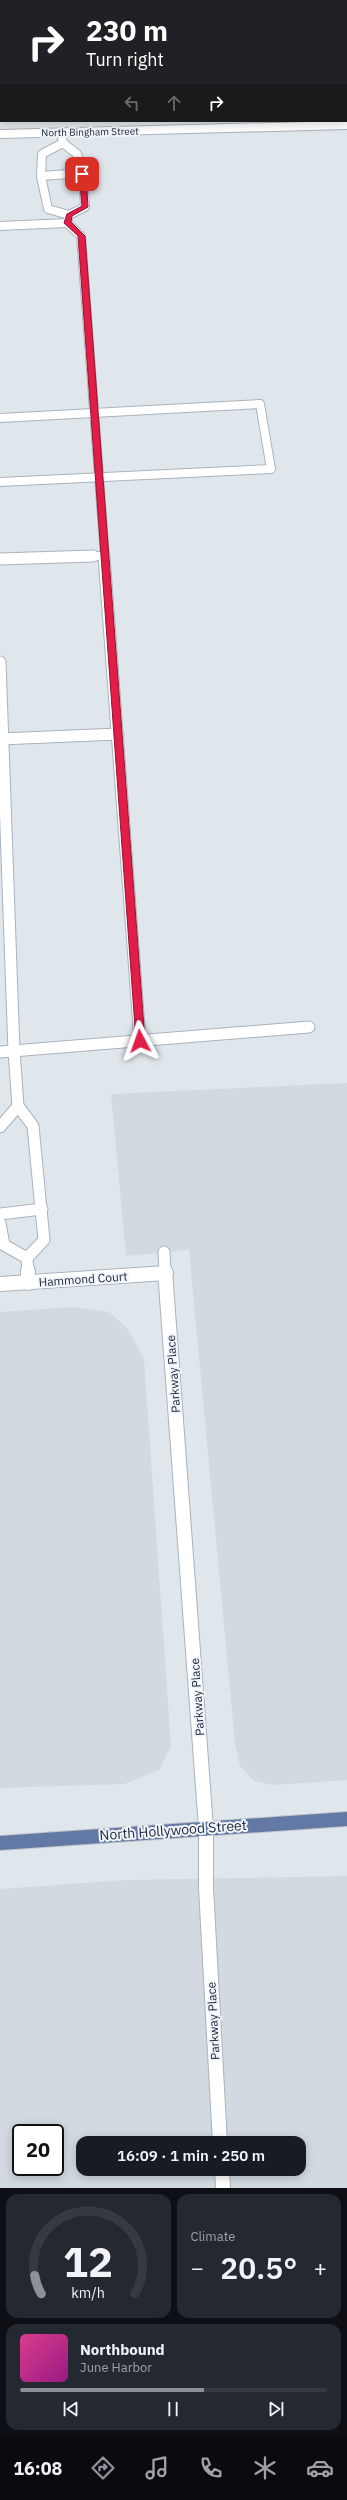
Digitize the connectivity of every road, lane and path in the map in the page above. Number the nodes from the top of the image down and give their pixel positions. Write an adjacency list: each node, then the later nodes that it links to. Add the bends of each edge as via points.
1 (347, 125): 2 (street, North Bingham Street)
2 (61, 132): 3 (street, North Bingham Street); 4 (street)
3 (0, 134)
4 (63, 143): 5 (street, via 77,154); 6 (street, via 42,154)
5 (82, 174): 6 (street); 7 (street, via 85,207)
6 (41, 176): 7 (street, via 48,209)
7 (68, 219): 8 (street); 9 (street, via 81,236)
8 (0, 226)
9 (95, 414): 10 (street); 11 (street); 11 (street, via 260,404 271,469)
10 (0, 418)
11 (100, 477): 12 (street); 13 (street)
12 (0, 482)
13 (105, 556): 14 (street); 16 (street)
14 (0, 559)
15 (0, 662): 17 (street)
16 (118, 734): 17 (street); 19 (street)
17 (2, 739): 20 (street)
18 (309, 1027): 19 (street)
19 (140, 1041): 20 (street)
20 (14, 1051): 21 (street); 22 (street)
21 (0, 1052)
22 (18, 1106): 23 (street); 24 (street, via 33,1126)
23 (0, 1126)
24 (42, 1208): 25 (street); 28 (street, via 44,1240)
25 (0, 1214)
26 (0, 1223): 28 (street, via 4,1245)
27 (164, 1252): 29 (street, Parkway Place)
28 (27, 1258): 30 (street)
29 (166, 1273): 30 (street, Hammond Court); 33 (street, Parkway Place)
30 (28, 1282): 31 (street, Hammond Court)
31 (0, 1284)
32 (347, 1819): 33 (main road, North Hollywood Street)
33 (206, 1828): 34 (main road, North Hollywood Street); 35 (street, Parkway Place, via 206,1888)
34 (0, 1843)
35 (220, 2136)
36 (222, 2176): 37 (street)
37 (223, 2188)

